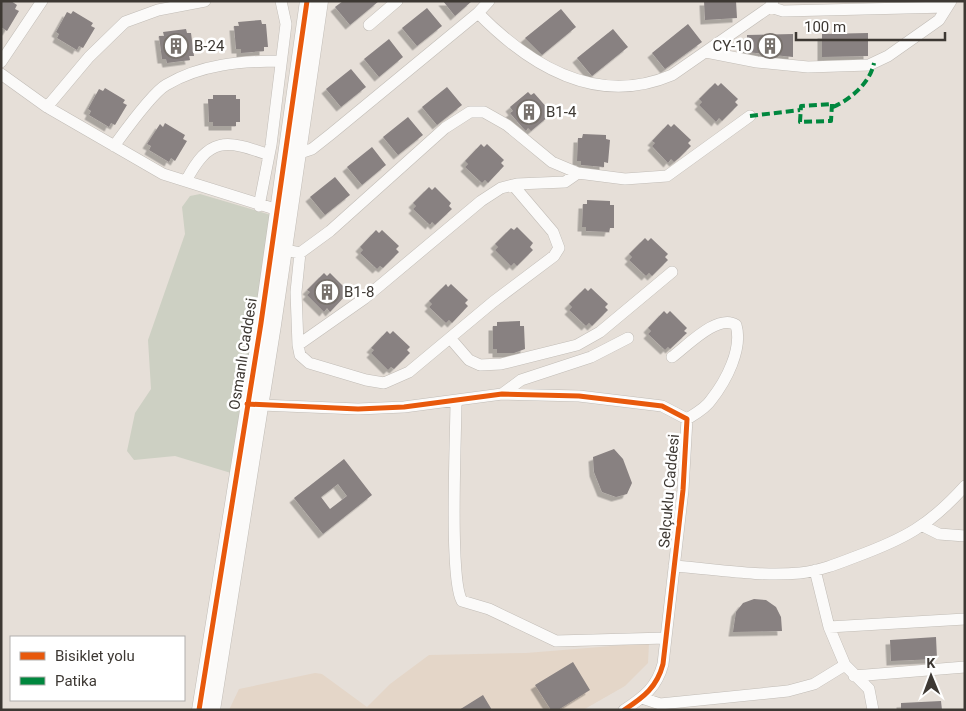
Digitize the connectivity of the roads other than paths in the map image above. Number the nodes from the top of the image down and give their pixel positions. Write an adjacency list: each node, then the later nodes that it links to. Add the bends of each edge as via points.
1 (42, 1): 14 (street)
2 (205, 1): 16 (street, via 158,10 125,22 89,57)
3 (281, 1): 13 (street, via 286,24)
4 (307, 1): 25 (street, Osmanlı Caddesi)
5 (321, 1): 19 (street, Osmanlı Caddesi)
6 (397, 1): 11 (street)
7 (490, 1): 10 (street)
8 (772, 4): 9 (street, via 783,11); 12 (street)
9 (949, 4): 12 (street, via 939,20 888,56 869,64 808,67)
10 (478, 13): 12 (street, via 522,52 554,72 599,86 656,82); 19 (street, via 312,149)
11 (370, 25)
12 (706, 52)
13 (281, 61): 18 (street, via 241,62 199,70 165,85); 20 (street)
14 (1, 62)
15 (1, 74): 16 (street)
16 (47, 107): 18 (street)
17 (750, 116): 21 (street, via 667,176 625,179)
18 (114, 146): 22 (street, via 163,174)
19 (300, 153): 26 (street, Osmanlı Caddesi)
20 (269, 155): 22 (street, via 242,146 223,145 207,150 198,159); 24 (street)
21 (578, 173): 23 (street, via 565,182); 27 (street, via 552,162 507,125 484,112 470,112 445,128 330,231)
22 (186, 182): 24 (street)
23 (512, 185): 29 (street, via 553,232 558,248 554,256); 31 (street, via 481,201 366,298)
24 (259, 206): 25 (street)
25 (278, 210): 26 (street, Osmanlı Caddesi)
26 (279, 249): 27 (street); 35 (street, Osmanlı Caddesi)
27 (300, 253): 31 (street, via 296,292)
28 (672, 272): 29 (street, via 600,332 577,345 502,364 480,365 469,360)
29 (450, 338): 31 (street, via 409,372 384,383 309,363 300,355)
30 (628, 338): 33 (street, via 591,358 521,380)
31 (298, 345)
32 (672, 357): 36 (street, via 717,323 731,321 736,324 737,349 728,372 711,401)
33 (502, 394): 34 (street, Selçuklu Caddesi); 36 (street, Selçuklu Caddesi, via 579,396 645,403 662,406)
34 (456, 401): 35 (street, Selçuklu Caddesi, via 358,409); 44 (street, via 457,593 462,601 489,609 556,641)
35 (254, 404): 49 (street, Osmanlı Caddesi); 50 (street, Osmanlı Caddesi)
36 (687, 420): 40 (street, Selçuklu Caddesi)
37 (965, 486): 38 (street)
38 (923, 526): 39 (street, via 940,534); 41 (street, via 884,546)
39 (965, 536)
40 (674, 566): 41 (street, via 780,573); 44 (street, Selçuklu Caddesi)
41 (815, 570): 43 (street)
42 (965, 619): 43 (street)
43 (829, 628): 45 (street)
44 (666, 638): 48 (street, Selçuklu Caddesi, via 660,677)
45 (845, 665): 47 (street); 48 (street, via 819,681 788,691 660,704)
46 (965, 667): 47 (street)
47 (854, 676): 52 (street, via 869,689)
48 (642, 698): 51 (street, Selçuklu Caddesi)
49 (199, 710)
50 (213, 710)
51 (624, 710)
52 (873, 710)

